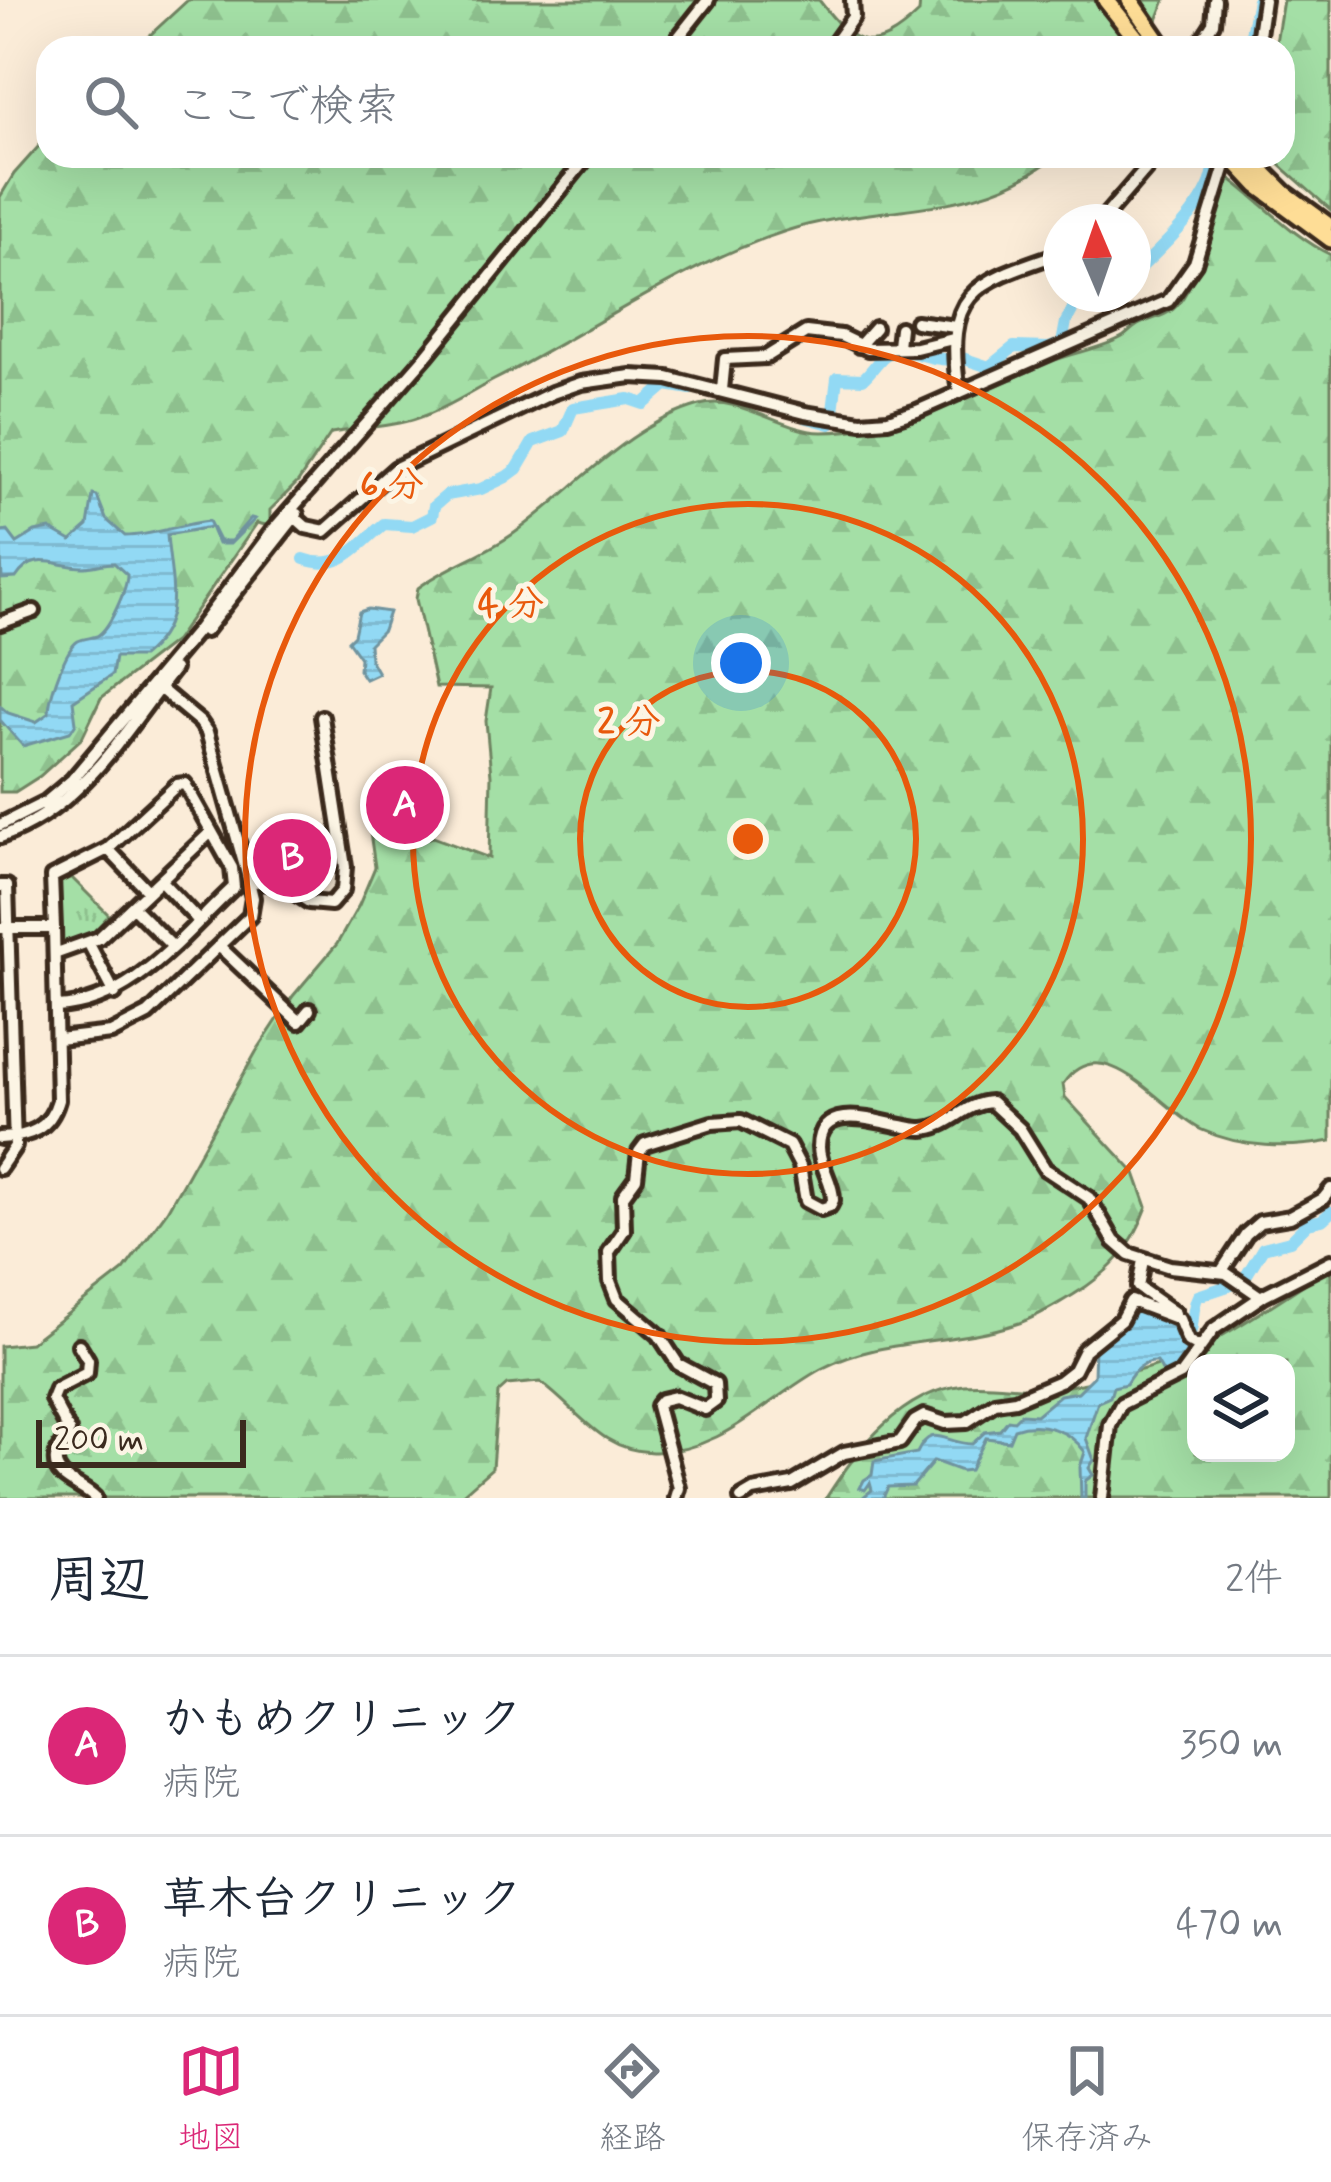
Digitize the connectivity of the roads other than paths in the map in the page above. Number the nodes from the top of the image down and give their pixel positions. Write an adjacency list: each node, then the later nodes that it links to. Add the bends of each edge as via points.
1 (708, 0): 7 (street)
2 (852, 0): 8 (street, via 853,17)
3 (1110, 0): 9 (highway)
4 (1215, 0): 11 (street)
5 (1264, 0): 12 (street)
6 (1131, 2): 10 (highway)
7 (680, 36)
8 (840, 36)
9 (1136, 36)
10 (1155, 36)
11 (1205, 36)
12 (1259, 36)
13 (578, 168): 31 (street)
14 (1147, 168): 19 (street)
15 (1225, 168): 30 (street, via 1203,243 1168,301)
16 (1245, 168): 18 (highway)
17 (1254, 168): 18 (highway)
18 (1261, 180): 20 (highway); 21 (highway)
19 (1116, 204)
20 (1331, 227)
21 (1331, 239)
22 (1043, 261): 26 (street, via 979,285)
23 (916, 322): 26 (street)
24 (875, 328): 28 (street)
25 (900, 328): 27 (street)
26 (955, 333): 27 (street, via 919,348); 30 (street)
27 (898, 346): 28 (street)
28 (860, 350): 29 (street, via 841,336 806,332 772,354 725,359)
29 (722, 390): 30 (street, via 861,422 898,418); 31 (street, via 645,375 581,383 396,468 333,527 314,531)
30 (959, 393)
31 (292, 515): 34 (street)
32 (34, 611): 33 (street)
33 (0, 622)
34 (155, 686): 36 (street, via 63,789); 38 (street, via 78,790 45,817); 41 (street, via 207,732)
35 (322, 717): 41 (street, via 343,890 318,905 281,884)
36 (0, 824)
37 (211, 832): 39 (street, via 185,784 177,785); 40 (street); 45 (street, via 236,879)
38 (0, 837)
39 (108, 849): 43 (street); 47 (street, via 52,878)
40 (160, 880): 43 (street); 45 (street)
41 (249, 881): 50 (street, via 250,916)
42 (0, 886): 46 (street, via 7,886)
43 (148, 890): 44 (street)
44 (133, 907): 48 (street); 49 (street)
45 (198, 920): 49 (street)
46 (4, 928): 47 (street); 52 (street)
47 (54, 928): 51 (street)
48 (89, 944): 51 (street); 53 (street)
49 (171, 945): 53 (street)
50 (220, 947): 55 (street, via 299,1022); 57 (street, via 130,1025)
51 (56, 953): 54 (street)
52 (4, 970): 56 (street)
53 (115, 994): 54 (street)
54 (56, 1006): 57 (street)
55 (309, 1010)
56 (5, 1011): 58 (street)
57 (58, 1039): 61 (street, via 53,1117)
58 (5, 1052): 59 (street)
59 (6, 1094): 61 (street)
60 (0, 1138): 61 (street)
61 (15, 1138): 62 (street)
62 (0, 1168)
63 (1328, 1186): 66 (street, via 1320,1201 1290,1217 1260,1222)
64 (1144, 1260): 66 (street); 68 (street, via 1138,1287); 71 (street, via 1114,1241 1089,1198 1045,1169 991,1102 932,1128 860,1117 832,1122 819,1148 833,1200 820,1209 806,1201 790,1145 741,1121 646,1144 623,1196 624,1230 607,1268 620,1303 659,1335 678,1364 717,1388 705,1409 675,1397 657,1406)
65 (1331, 1262): 67 (street)
66 (1221, 1272): 67 (street)
67 (1261, 1297): 70 (street)
68 (1180, 1320): 70 (street); 73 (street, via 1131,1301 1060,1381 965,1422 924,1416 900,1442 844,1453 792,1484)
69 (80, 1345): 72 (street, via 87,1373 52,1395 69,1431 56,1466)
70 (1198, 1347): 74 (street, via 1181,1374 1116,1410)
71 (680, 1497)
72 (95, 1498)
73 (741, 1498)
74 (1102, 1498)

